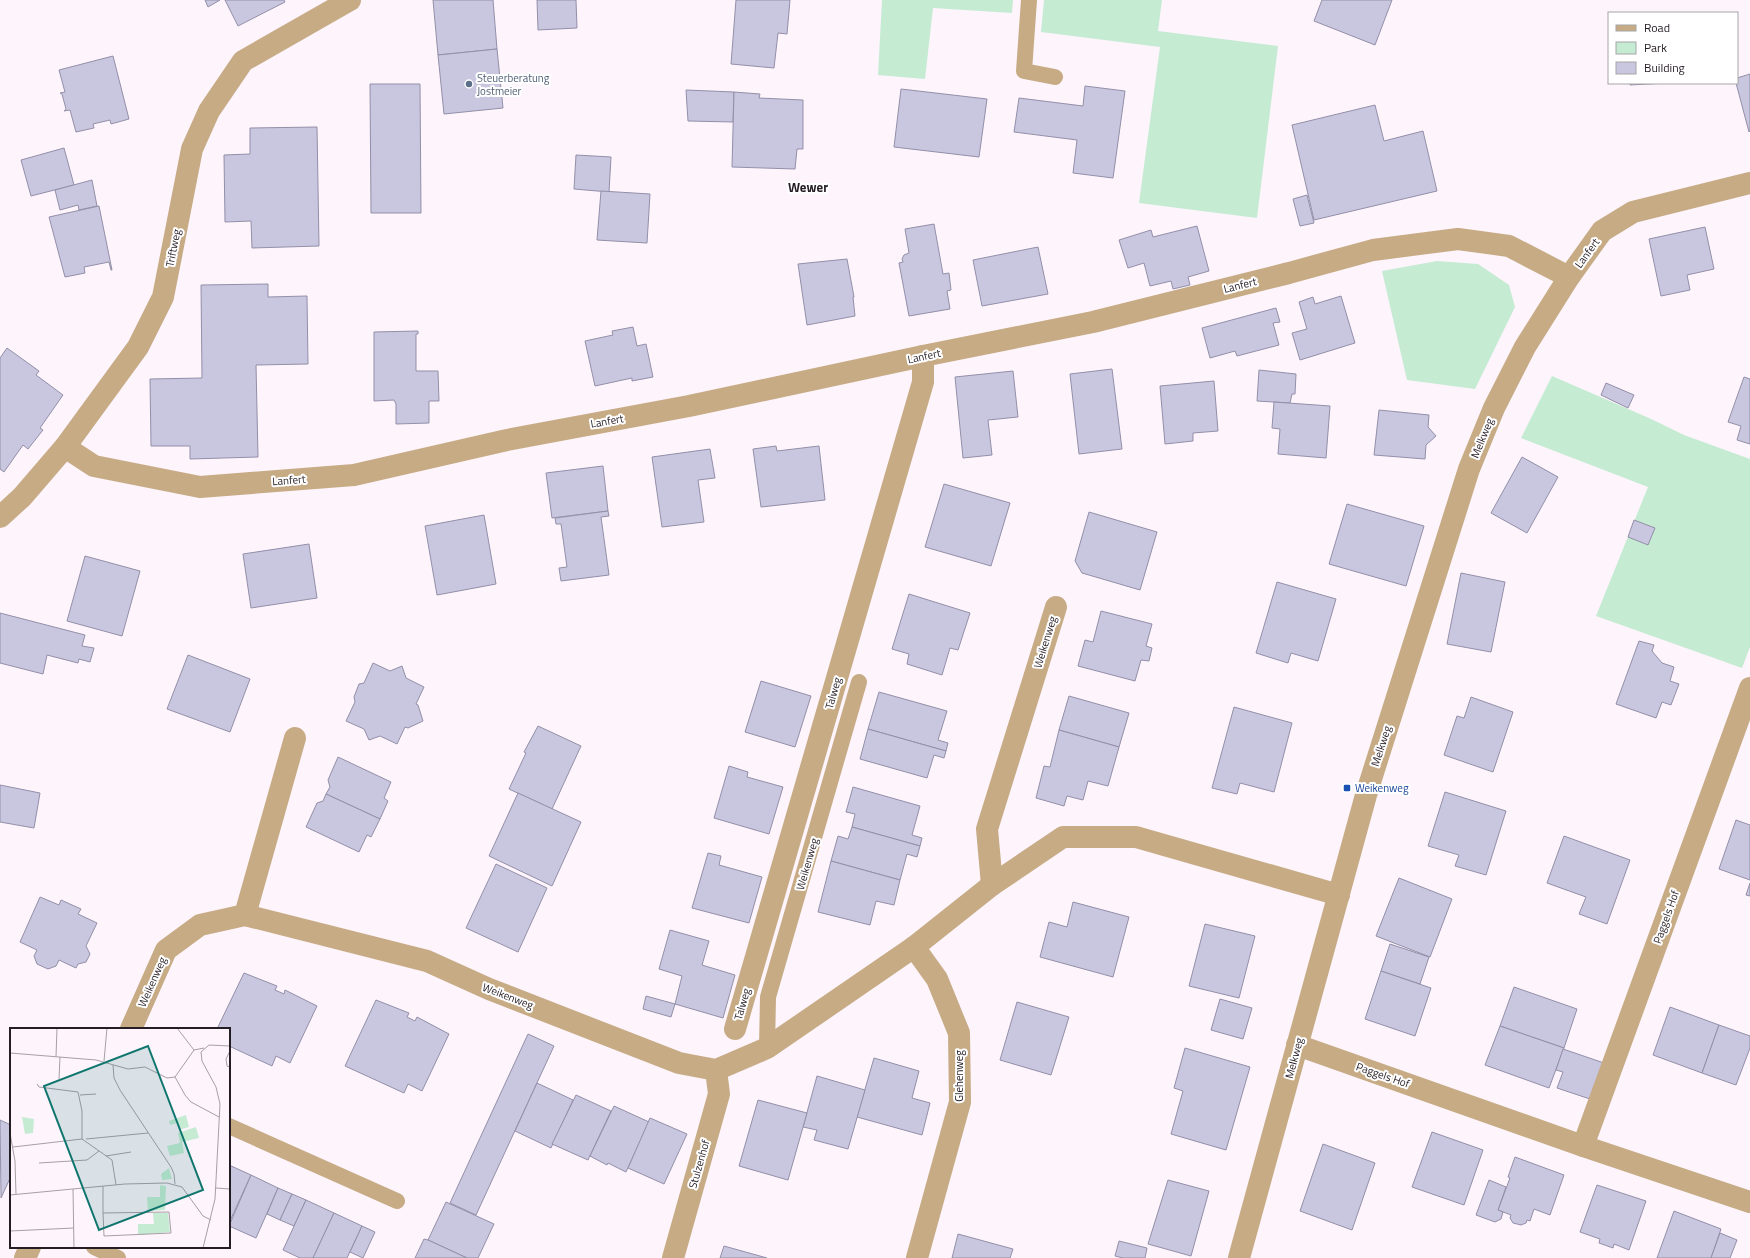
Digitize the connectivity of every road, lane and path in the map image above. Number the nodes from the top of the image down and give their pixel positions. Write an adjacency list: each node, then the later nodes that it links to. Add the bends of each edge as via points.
1 (350, 0): 7 (street, Triftweg, via 243,61 209,111 192,149 163,297 138,347)
2 (1029, 0): 3 (lane, via 1024,71)
3 (1055, 77)
4 (1750, 183): 5 (street, Lanfert, via 1634,212 1602,232)
5 (1569, 278): 6 (street, Lanfert, via 1509,246 1458,239 1373,250 1093,322); 14 (street, Melkweg, via 1522,354 1494,408 1469,469 1366,795)
6 (923, 356): 7 (street, Lanfert, via 689,406 507,440 354,475 200,487 94,466); 18 (street, Talweg, via 923,382)
7 (66, 447): 8 (street, Triftweg, via 22,497)
8 (0, 517)
9 (1056, 608): 13 (street, Weikenweg, via 988,829)
10 (860, 682): 20 (lane, Weikenweg, via 768,997)
11 (1750, 688): 23 (street, Paggels Hof)
12 (295, 738): 15 (street)
13 (992, 885): 14 (street, via 1063,837 1136,837); 16 (street)
14 (1339, 895): 19 (street, Melkweg)
15 (245, 915): 17 (street, Weikenweg, via 200,925 166,950); 21 (street, Weikenweg, via 427,961 489,989 679,1063)
16 (914, 947): 20 (street); 31 (street, Glehenweg, via 937,979 959,1033 960,1102)
17 (131, 1028)
18 (735, 1029)
19 (1297, 1045): 23 (street, Paggels Hof); 32 (street, Melkweg)
20 (767, 1048): 21 (street)
21 (716, 1070): 30 (street, Stulzenhof, via 719,1094)
22 (230, 1126): 24 (lane)
23 (1583, 1146): 25 (street, Paggels Hof)
24 (397, 1202)
25 (1750, 1202)
26 (30, 1248): 28 (street)
27 (96, 1248): 29 (lane)
28 (25, 1258)
29 (118, 1258)
30 (673, 1258)
31 (917, 1258)
32 (1239, 1258)

